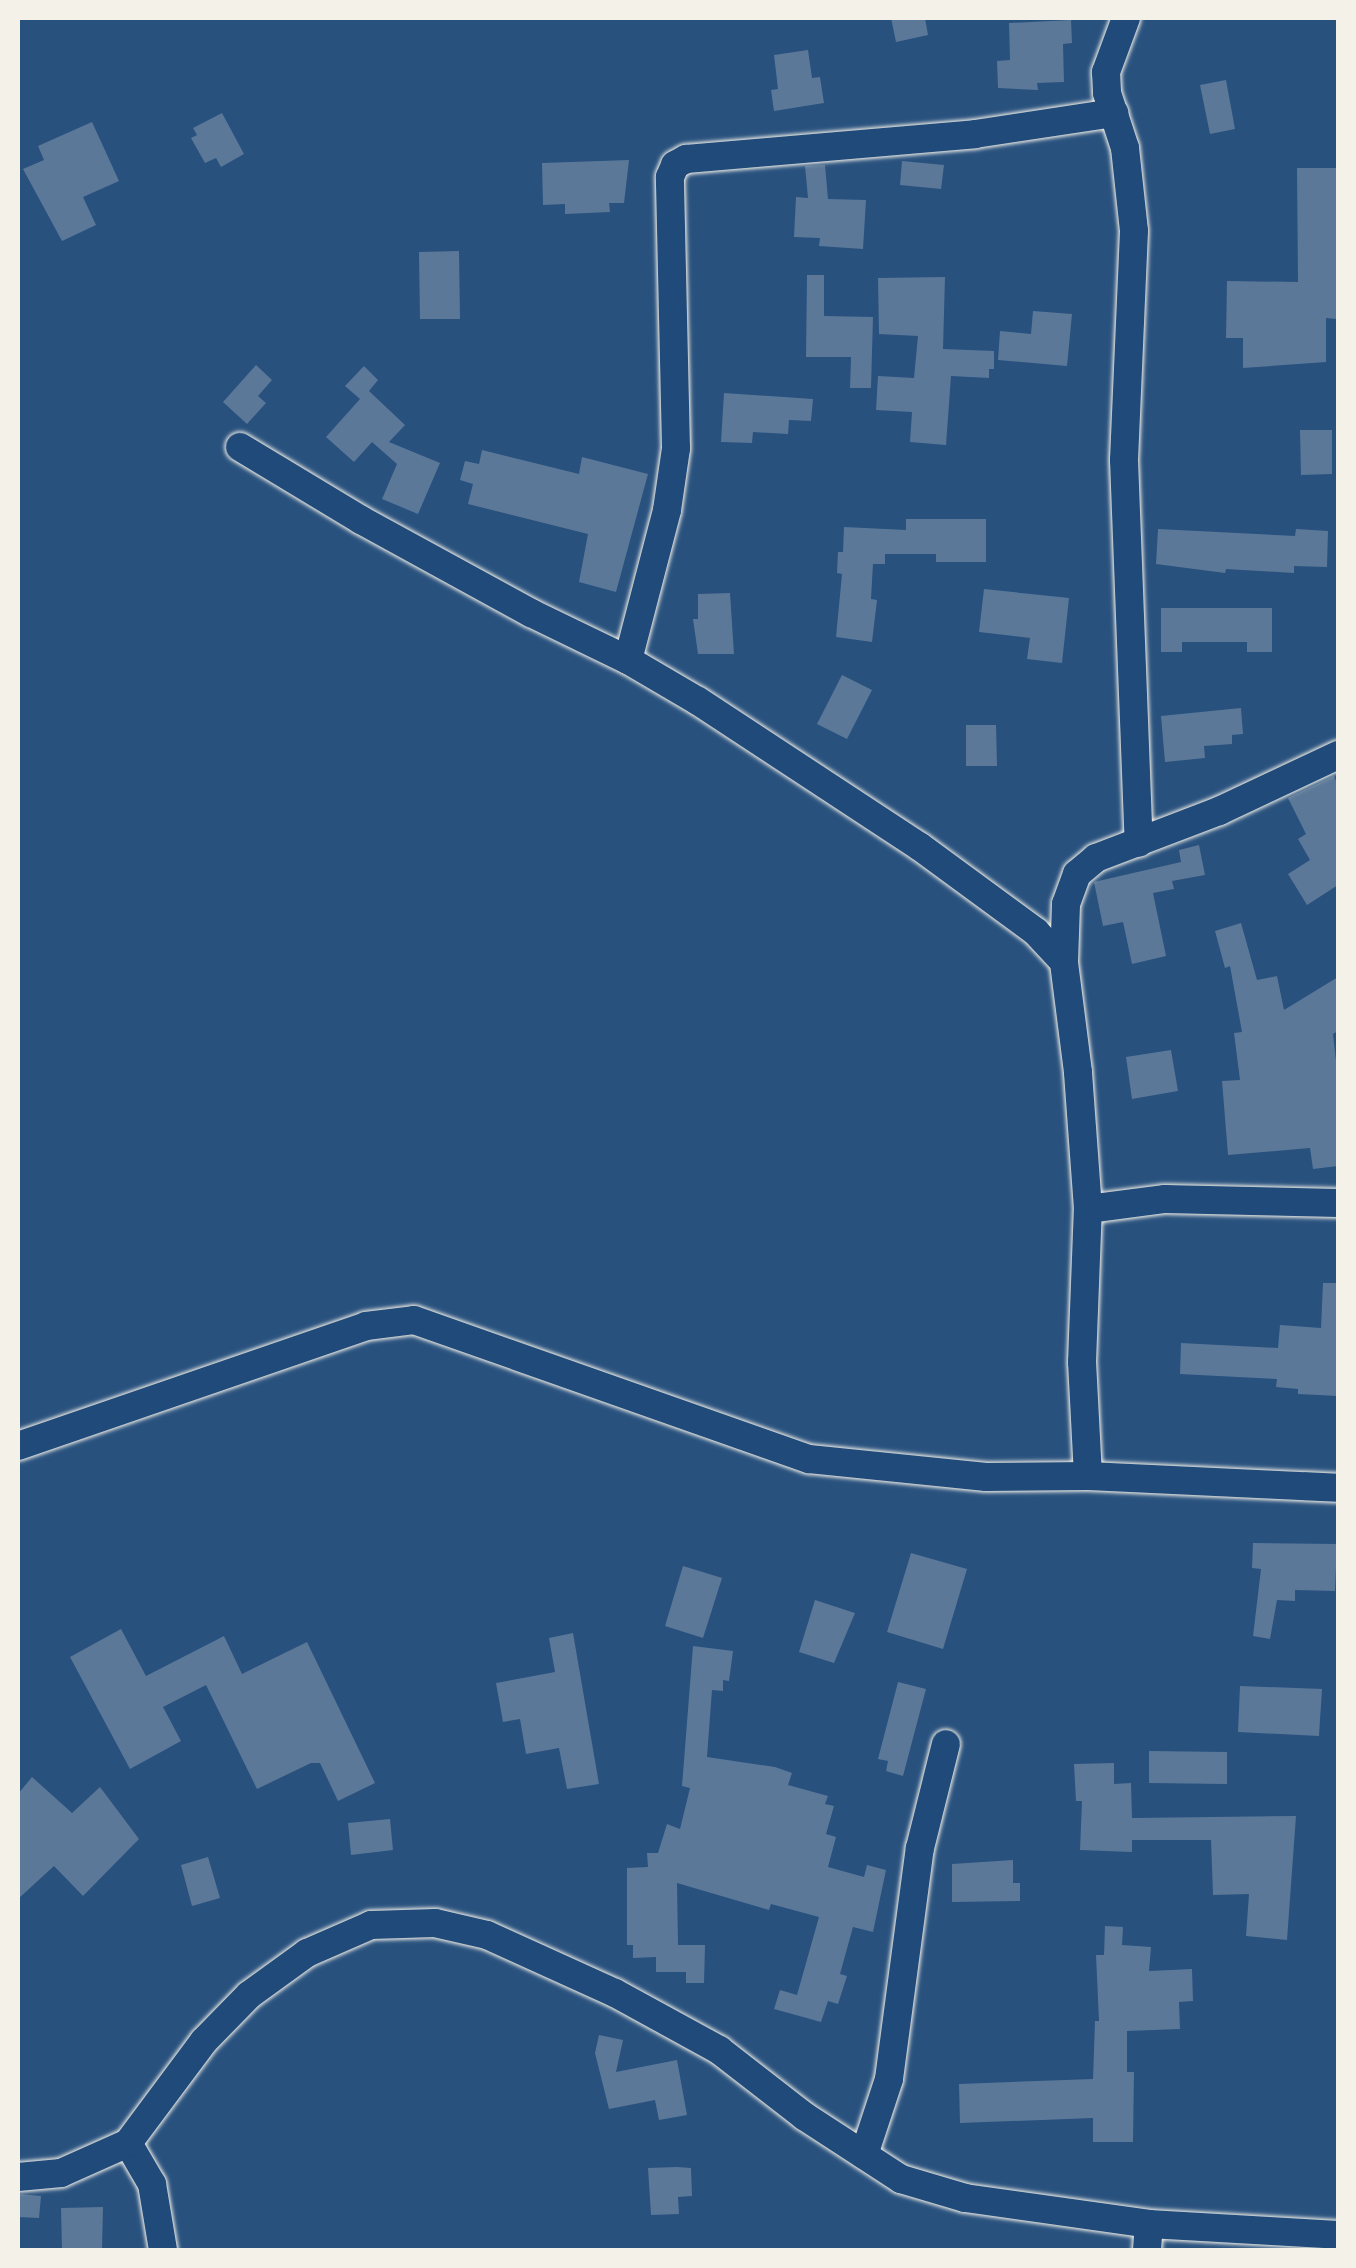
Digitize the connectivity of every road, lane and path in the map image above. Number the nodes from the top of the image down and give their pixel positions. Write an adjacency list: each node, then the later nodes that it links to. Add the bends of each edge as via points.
1 (1126, 18): 2 (street, via 1106,72)
2 (1114, 113): 4 (street, via 675,165 670,177 676,448); 6 (street, via 1134,231 1124,460)
3 (240, 447): 4 (street, via 531,613)
4 (628, 660): 7 (street, via 919,846 1036,932)
5 (1338, 755): 6 (street)
6 (1139, 843): 7 (street, via 1096,858 1077,874 1066,904)
7 (1064, 962): 9 (street)
8 (1338, 1203): 9 (street, via 1165,1199)
9 (1088, 1208): 11 (street, via 1082,1362)
10 (18, 1446): 11 (street, via 366,1326 414,1320 808,1459 986,1477)
11 (1088, 1476): 12 (street)
12 (1338, 1488)
13 (946, 1744): 15 (street, via 920,1848 889,2079)
14 (128, 2143): 15 (street, via 249,1994 307,1953 372,1925 435,1923 487,1934 720,2050); 16 (street, via 61,2173); 19 (street, via 152,2184)
15 (864, 2155): 18 (street, via 901,2179 965,2198)
16 (18, 2177)
17 (1338, 2236): 18 (street)
18 (1148, 2237)
19 (163, 2250)

